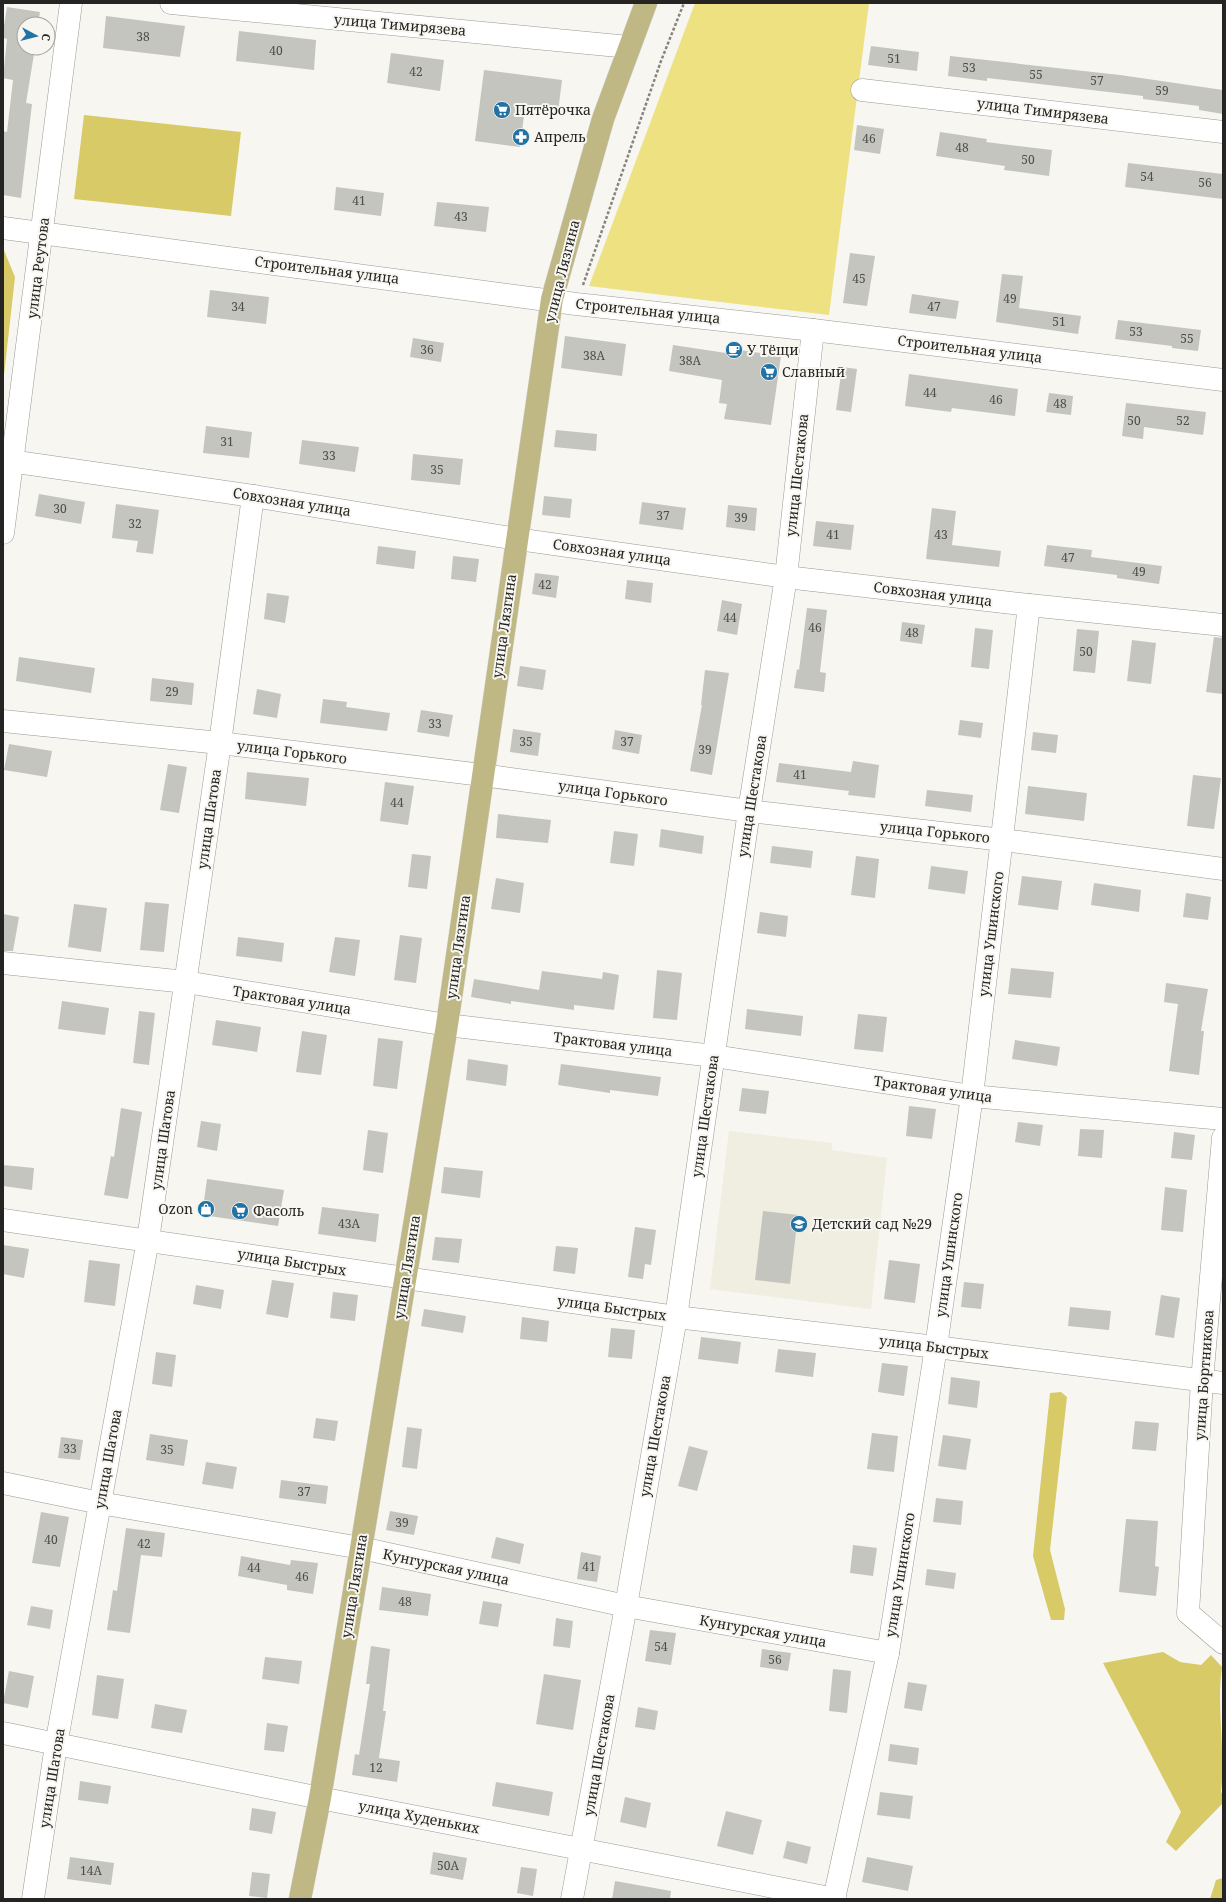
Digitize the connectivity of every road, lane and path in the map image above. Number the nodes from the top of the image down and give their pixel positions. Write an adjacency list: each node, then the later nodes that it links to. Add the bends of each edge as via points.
1 (70, 3): 9 (street, улица Реутова)
2 (171, 3): 5 (street, улица Тимирязева)
3 (646, 3): 5 (main road, улица Лязгина)
4 (684, 3): 11 (path, via 661,61)
5 (629, 47): 10 (main road, улица Лязгина, via 603,119)
6 (862, 90): 7 (street, улица Тимирязева)
7 (1223, 132)
8 (3, 228): 9 (street, Строительная улица)
9 (43, 233): 10 (street, Строительная улица); 14 (street, улица Реутова)
10 (552, 299): 11 (street, Строительная улица); 17 (main road, улица Лязгина)
11 (576, 304): 12 (street, Строительная улица)
12 (813, 330): 13 (street, Строительная улица); 18 (street, улица Шестакова)
13 (1223, 380)
14 (8, 460): 15 (street, Совхозная улица); 16 (street, улица Реутова)
15 (253, 496): 17 (street, Совхозная улица); 22 (street, улица Шатова)
16 (3, 533)
17 (517, 538): 18 (street, Совхозная улица); 23 (main road, улица Лязгина)
18 (786, 577): 19 (street, Совхозная улица); 24 (street, улица Шестакова)
19 (1030, 605): 20 (street, Совхозная улица); 25 (street, улица Ушинского)
20 (1223, 625)
21 (3, 721): 22 (street, улица Горького)
22 (220, 743): 23 (street, улица Горького); 28 (street, улица Шатова)
23 (482, 775): 24 (street, улица Горького); 29 (main road, улица Лязгина)
24 (749, 811): 25 (street, улица Горького); 30 (street, улица Шестакова)
25 (1003, 840): 26 (street, улица Горького); 31 (street, улица Ушинского)
26 (1223, 869)
27 (3, 963): 28 (street, Трактовая улица)
28 (186, 982): 29 (street, Трактовая улица); 35 (street, улица Шатова)
29 (447, 1025): 30 (street, Трактовая улица); 36 (main road, улица Лязгина)
30 (714, 1056): 31 (street, Трактовая улица); 37 (street, улица Шестакова)
31 (972, 1096): 32 (street, Трактовая улица); 38 (street, улица Ушинского)
32 (1223, 1119)
33 (1223, 1138): 39 (street, улица Бортникова)
34 (3, 1220): 35 (street, улица Быстрых)
35 (148, 1240): 36 (street, улица Быстрых); 41 (street, улица Шатова)
36 (405, 1279): 37 (street, улица Быстрых); 42 (main road, улица Лязгина)
37 (676, 1317): 38 (street, улица Быстрых); 43 (street, улица Шестакова)
38 (936, 1347): 39 (street, улица Быстрых); 45 (street, улица Ушинского)
39 (1213, 1382): 44 (street, улица Бортникова, via 1188,1613)
40 (3, 1483): 41 (street, Кунгурская улица)
41 (100, 1503): 42 (street, Кунгурская улица); 47 (street, улица Шатова)
42 (361, 1548): 43 (street, Кунгурская улица); 48 (main road, улица Лязгина)
43 (626, 1606): 45 (street, Кунгурская улица); 49 (street, улица Шестакова)
44 (1223, 1643)
45 (888, 1653): 53 (street, улица Ушинского)
46 (3, 1733): 47 (street, улица Худеньких)
47 (56, 1745): 48 (street, улица Худеньких); 50 (street, улица Шатова)
48 (320, 1798): 49 (street, улица Худеньких); 51 (main road, улица Лязгина)
49 (582, 1849): 52 (street, улица Шестакова); 53 (street, улица Худеньких)
50 (33, 1899)
51 (300, 1899)
52 (572, 1899)
53 (835, 1899)

